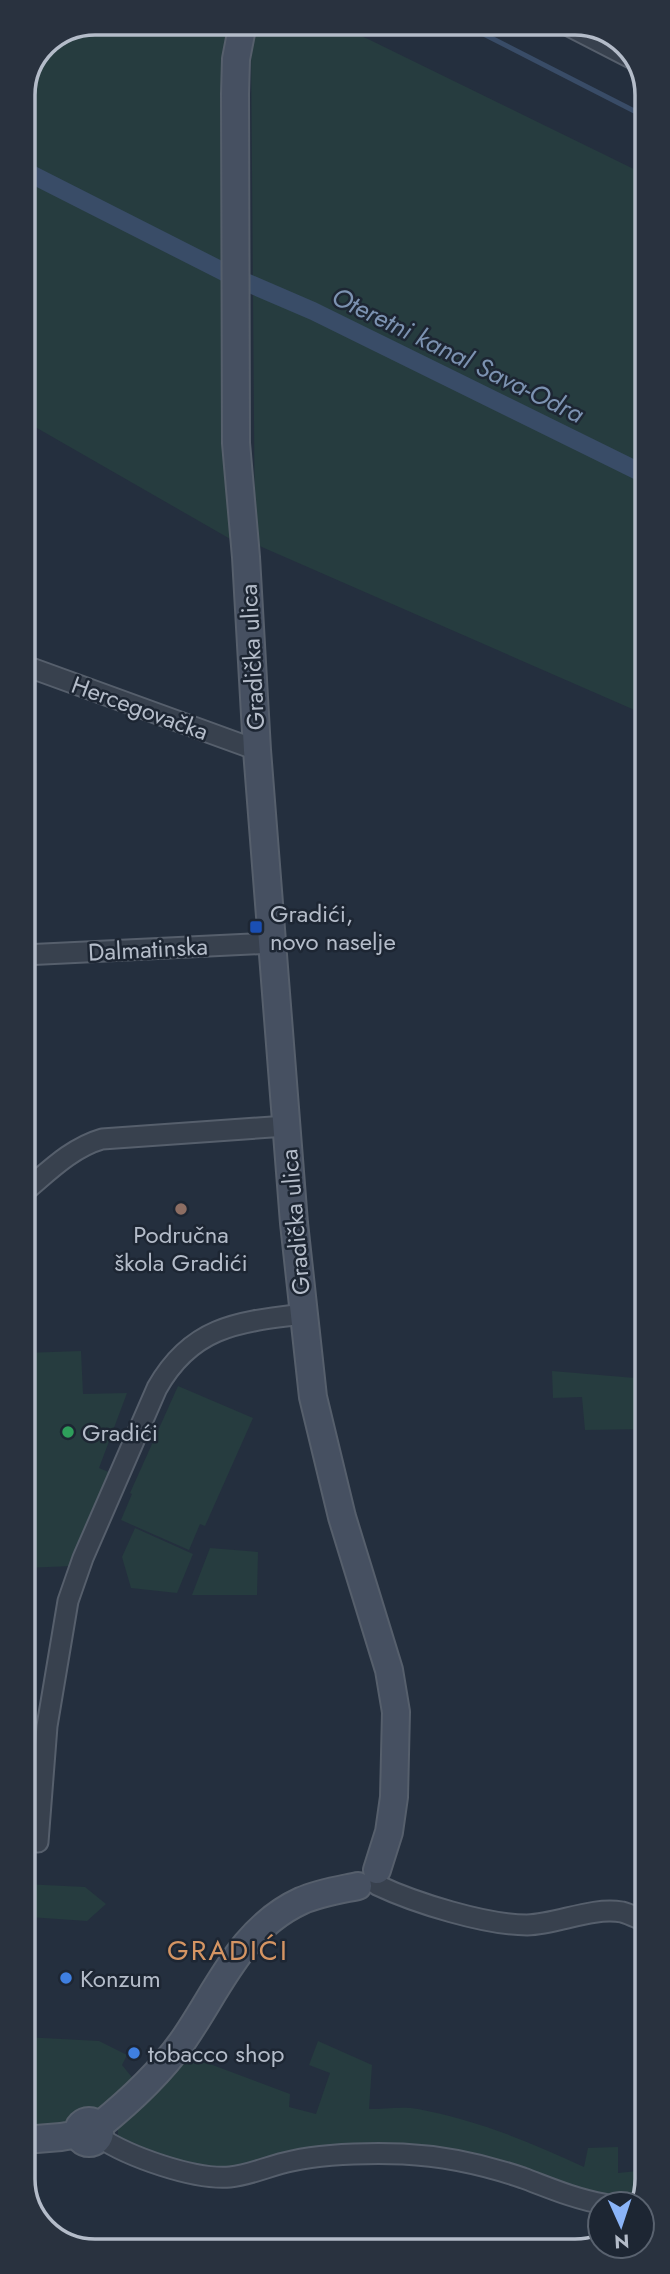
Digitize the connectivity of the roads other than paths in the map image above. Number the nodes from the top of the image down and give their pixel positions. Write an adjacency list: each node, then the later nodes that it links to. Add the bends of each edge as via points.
1 (241, 35): 5 (street, Gradička ulica, via 235,94 235,416)
2 (591, 38): 3 (street)
3 (614, 49)
4 (35, 669): 5 (street, Hercegovačka)
5 (257, 750): 6 (street, Gradička ulica)
6 (272, 943): 7 (street, Dalmatinska); 8 (street, Gradička ulica)
7 (35, 954)
8 (286, 1126): 9 (street, via 102,1139 73,1152); 10 (street, Gradička ulica)
9 (35, 1182)
10 (303, 1314): 11 (street, via 234,1324 199,1339 174,1362 158,1388 68,1601 47,1726); 12 (street, Gradička ulica, via 325,1450 393,1689 394,1797 389,1832)
11 (35, 1842)
12 (371, 1880): 13 (street, via 428,1905 524,1925 603,1911); 14 (street, via 301,1902 252,1936 170,2058)
13 (635, 1917)
14 (92, 2132): 15 (street); 16 (street, via 129,2154 216,2177 311,2158 404,2154 521,2177)
15 (35, 2139)
16 (586, 2201)

